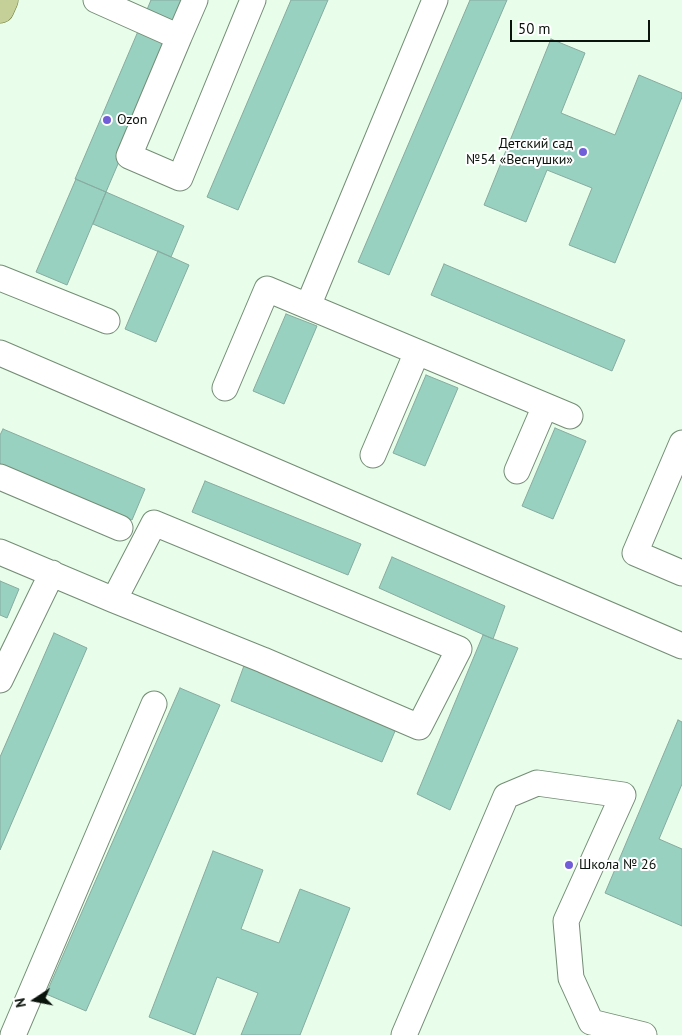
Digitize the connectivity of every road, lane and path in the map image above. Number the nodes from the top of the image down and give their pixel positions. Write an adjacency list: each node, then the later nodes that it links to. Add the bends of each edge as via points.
1 (4, 0): 6 (main road)
2 (96, 0): 7 (street)
3 (195, 0): 7 (street)
4 (253, 0): 7 (street, via 180,178 129,156)
5 (436, 0): 9 (street)
6 (0, 9)
7 (179, 37)
8 (0, 278): 10 (street)
9 (308, 306): 11 (street); 13 (street, via 267,289)
10 (107, 321)
11 (417, 352): 14 (street); 17 (street)
12 (0, 353): 25 (street)
13 (225, 388)
14 (545, 406): 15 (street); 18 (street)
15 (570, 416)
16 (682, 443): 23 (street, via 635,553)
17 (373, 455)
18 (517, 471)
19 (0, 478): 20 (street)
20 (120, 528)
21 (0, 552): 22 (street)
22 (52, 573): 24 (street); 26 (street)
23 (682, 573)
24 (114, 600): 24 (street, via 419,727 459,649 154,523)
25 (682, 646)
26 (0, 680)
27 (154, 704): 28 (street)
28 (13, 1035)
29 (404, 1035): 30 (street, via 506,796 537,783 622,794 566,921 571,978 591,1022)
30 (644, 1035)

